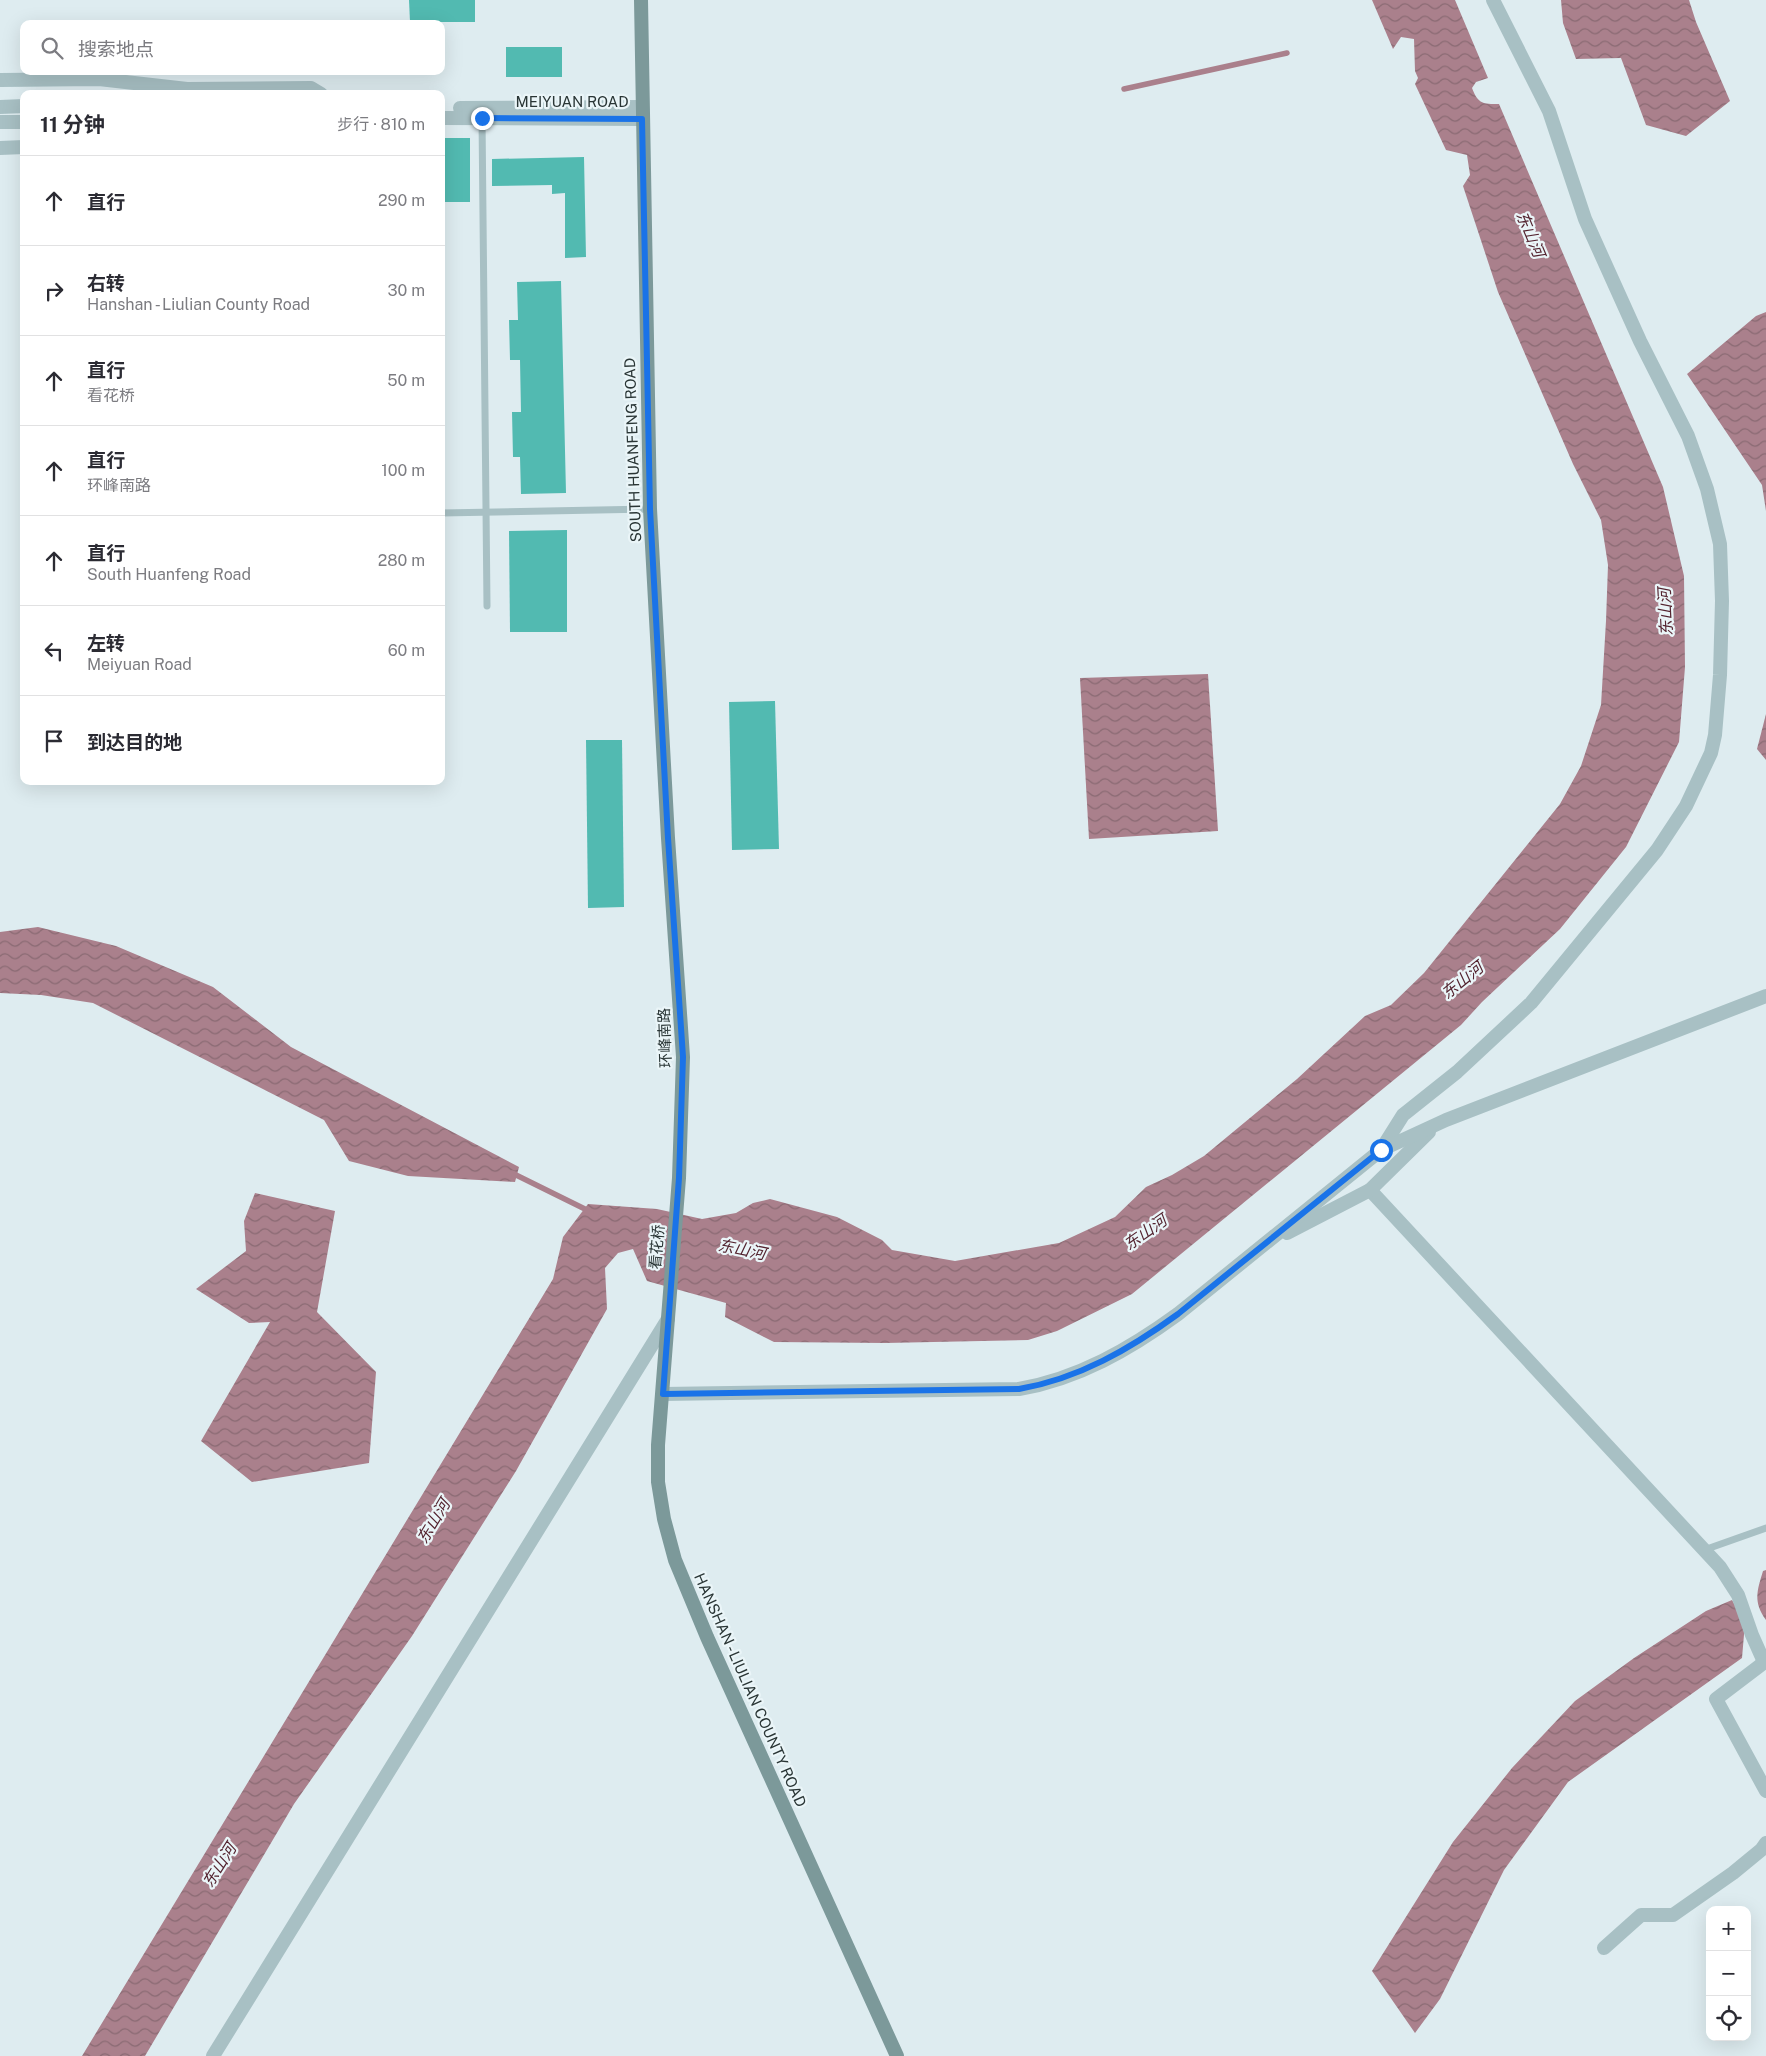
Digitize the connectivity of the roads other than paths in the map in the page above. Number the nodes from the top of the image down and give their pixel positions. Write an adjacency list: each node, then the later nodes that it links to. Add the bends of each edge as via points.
1 (641, 0): 8 (main road, SOUTH HUANFENG ROAD)
2 (1493, 0): 21 (street, via 1549,111 1584,219 1688,436 1707,488 1720,544 1722,601 1715,735 1711,753 1686,806 1657,850 1531,1003 1457,1072 1403,1115)
3 (0, 80): 4 (street, via 98,79 187,89)
4 (314, 90)
5 (0, 106): 6 (street)
6 (20, 106)
7 (445, 108): 8 (street, MEIYUAN ROAD)
8 (642, 113): 10 (street, MEIYUAN ROAD); 15 (main road, SOUTH HUANFENG ROAD)
9 (445, 118): 10 (street, MEIYUAN ROAD)
10 (482, 118): 16 (lane)
11 (0, 122): 12 (street)
12 (20, 122)
13 (20, 147): 14 (street)
14 (0, 148)
15 (650, 509): 16 (lane); 22 (main road, SOUTH HUANFENG ROAD, via 683,1057)
16 (486, 512): 17 (lane); 18 (lane)
17 (445, 513)
18 (487, 606)
19 (1766, 996): 20 (street)
20 (1437, 1124): 21 (street); 23 (street)
21 (1381, 1150): 24 (street)
22 (679, 1178): 25 (main road, 看花桥)
23 (1370, 1190): 24 (street); 28 (street)
24 (1262, 1247): 26 (street, via 1150,1334 1078,1373 1047,1384 1019,1389)
25 (668, 1318): 26 (main road, HANSHAN - LIULIAN COUNTY ROAD); 33 (street)
26 (663, 1394): 34 (main road, HANSHAN - LIULIAN COUNTY ROAD, via 658,1482 675,1560)
27 (1766, 1528): 28 (lane)
28 (1704, 1550): 29 (street, via 1720,1567 1738,1595)
29 (1765, 1661): 30 (street, via 1716,1699)
30 (1766, 1791)
31 (1766, 1843): 32 (street, via 1733,1874 1673,1915 1641,1915)
32 (1604, 1948)
33 (213, 2056)
34 (897, 2056)

